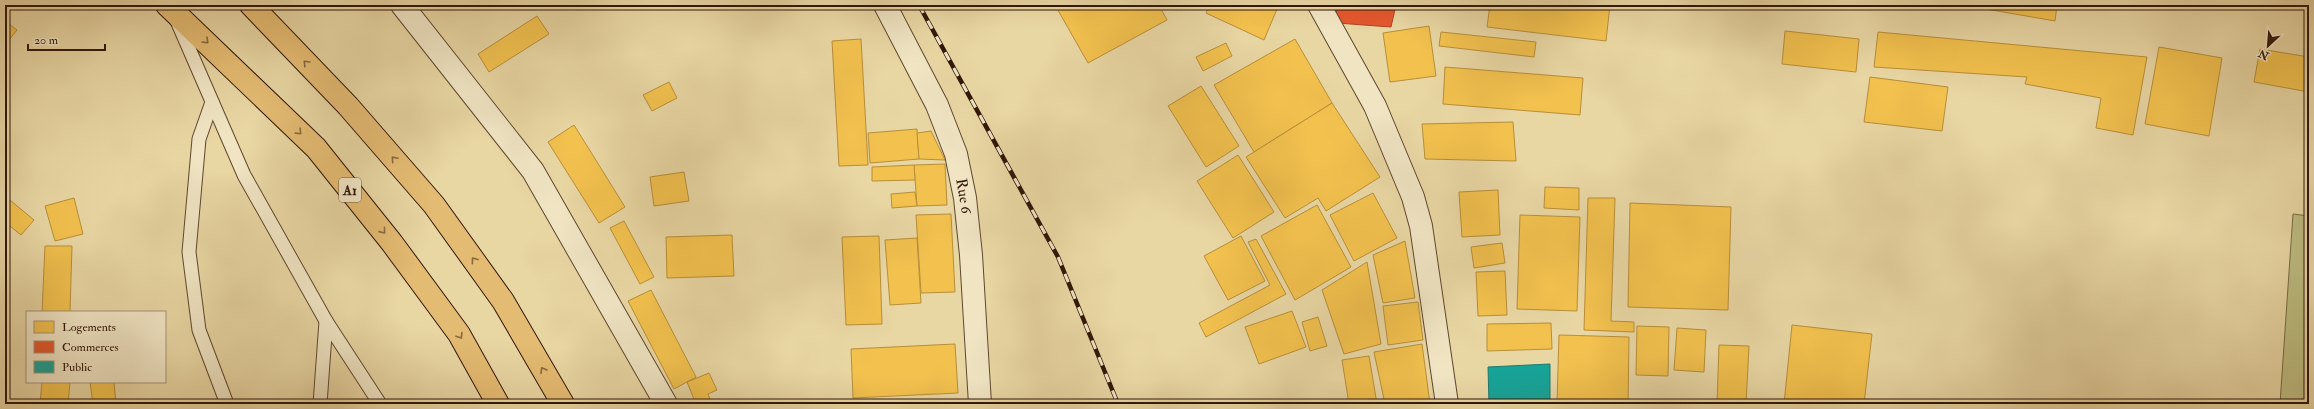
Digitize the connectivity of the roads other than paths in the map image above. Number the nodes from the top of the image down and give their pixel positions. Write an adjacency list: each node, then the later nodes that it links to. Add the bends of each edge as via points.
1 (251, 5): 12 (main road, one-way to 1, via 503,301 434,205 348,106)
2 (402, 5): 13 (street, via 533,171)
3 (885, 5): 14 (street, Rue 6, via 937,106 956,154 965,198 971,255)
4 (1319, 5): 15 (street, via 1375,106 1413,197 1421,226)
5 (169, 7): 6 (lane); 11 (main road, A1, one-way to 11, via 316,148 392,243 459,334)
6 (212, 102): 7 (lane, via 244,175); 8 (lane, via 199,139 189,252 199,330)
7 (326, 321): 9 (lane); 10 (lane)
8 (227, 404)
9 (320, 404)
10 (380, 404)
11 (498, 404)
12 (563, 404)
13 (666, 404)
14 (980, 404)
15 (1447, 404)

